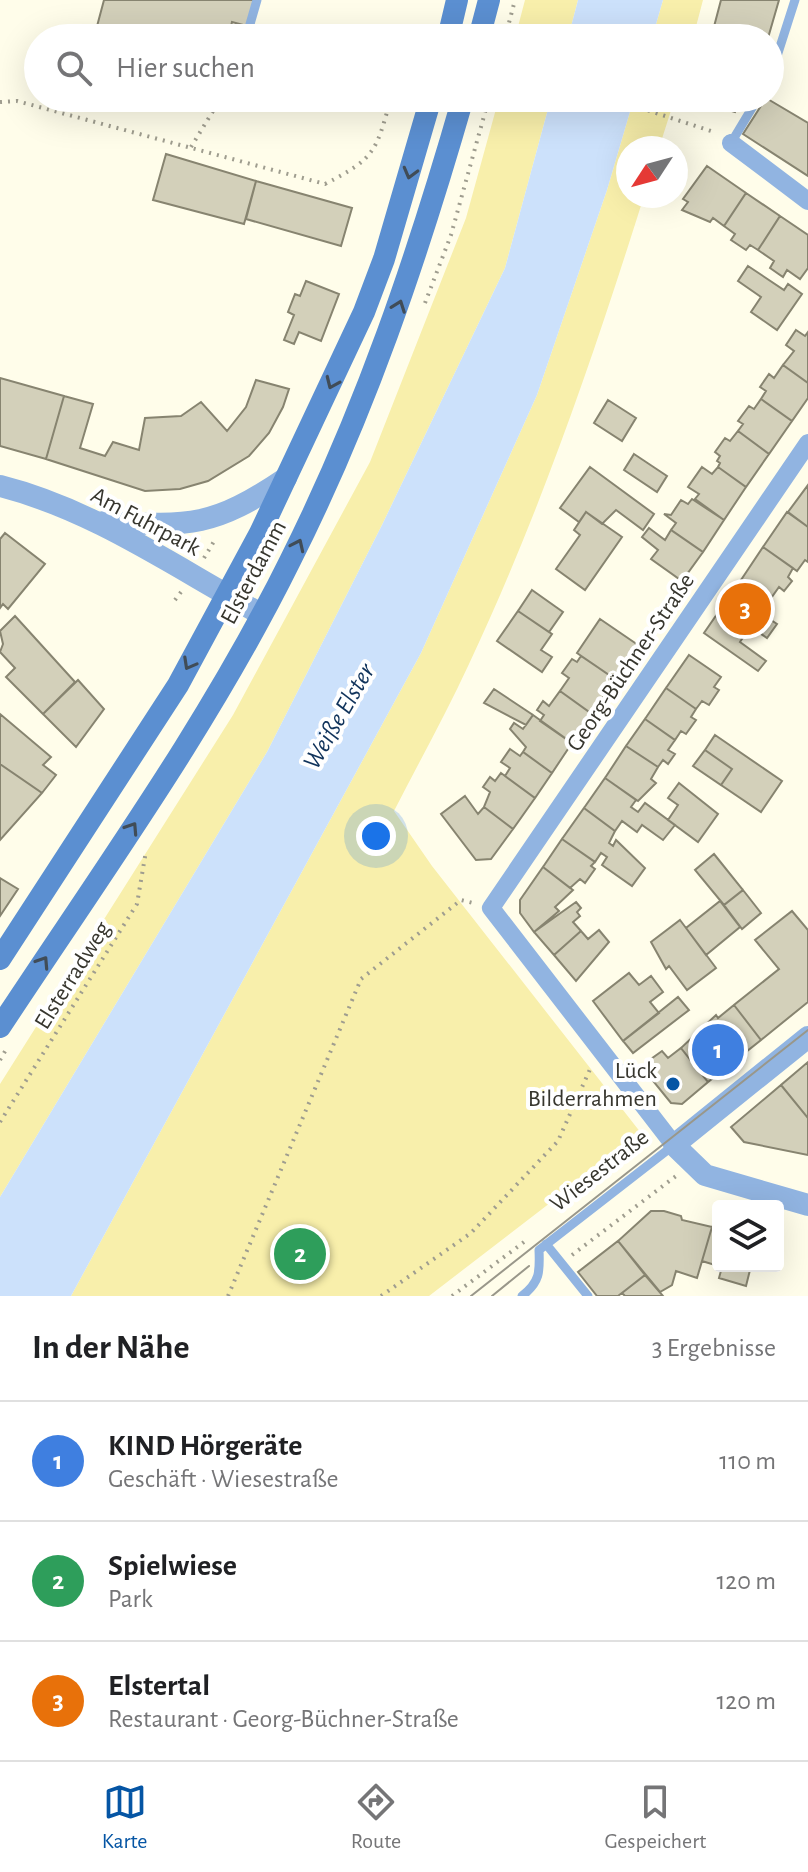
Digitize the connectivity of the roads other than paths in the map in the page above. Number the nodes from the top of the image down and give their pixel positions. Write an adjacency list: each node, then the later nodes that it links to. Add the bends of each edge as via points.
1 (257, 0): 5 (lane)
2 (457, 0): 6 (main road)
3 (489, 0): 7 (main road)
4 (795, 0): 8 (lane)
5 (250, 24)
6 (451, 24)
7 (483, 24)
8 (784, 34)
9 (427, 112): 15 (main road, Elsterdamm, one-way to 15, via 364,312)
10 (459, 112): 19 (main road, Elsterdamm, one-way to 10, via 326,486 387,340)
11 (750, 112): 12 (lane)
12 (731, 143): 13 (street)
13 (808, 201)
14 (808, 443): 23 (street, Georg-Büchner-Straße, via 491,908)
15 (286, 478): 17 (street, via 219,518 166,525); 18 (main road, Elsterdamm)
16 (0, 486): 17 (street, Am Fuhrpark)
17 (98, 522): 18 (street, Am Fuhrpark)
18 (227, 596): 19 (street, Am Fuhrpark); 20 (main road, Elsterdamm, one-way to 20, via 178,685)
19 (261, 614): 21 (main road, Elsterdamm, one-way to 19, via 183,747)
20 (0, 959)
21 (0, 1027)
22 (808, 1037): 23 (street, Wiesestraße)
23 (674, 1145): 24 (street, via 705,1175); 25 (lane, Wiesestraße)
24 (808, 1205)
25 (546, 1244): 26 (lane, Wiesestraße, via 539,1250 536,1286); 27 (lane)
26 (522, 1296)
27 (588, 1296)

